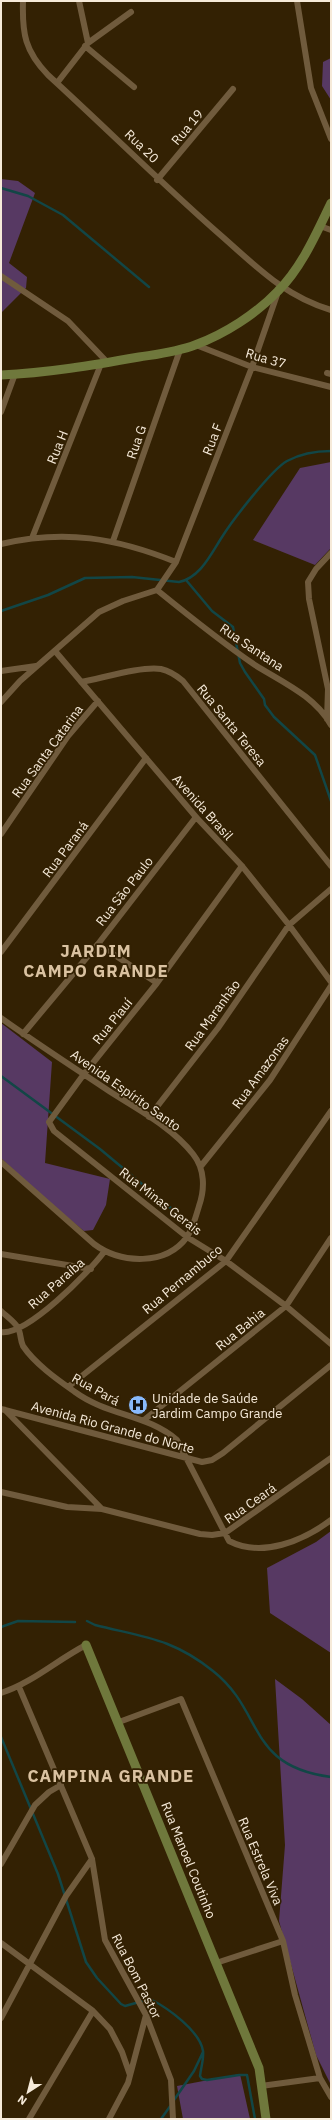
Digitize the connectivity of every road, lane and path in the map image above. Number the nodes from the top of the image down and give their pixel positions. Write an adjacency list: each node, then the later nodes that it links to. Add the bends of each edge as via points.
1 (23, 1): 6 (street, Rua 20, via 25,42 38,65)
2 (80, 1): 5 (street)
3 (298, 1): 9 (street, via 311,88)
4 (131, 12): 5 (street)
5 (86, 44): 6 (street); 7 (street)
6 (57, 84): 10 (street, Rua 20)
7 (134, 87)
8 (234, 89): 10 (street, Rua 19)
9 (331, 139)
10 (158, 180): 15 (street, Rua 20)
11 (331, 203): 12 (street)
12 (320, 226): 13 (street); 15 (street)
13 (331, 230)
14 (1, 276): 19 (street, via 68,321)
15 (280, 289): 16 (street, Rua 20, via 310,304); 17 (street, via 248,316); 20 (street, Rua F)
16 (331, 310)
17 (196, 345): 18 (street); 20 (street, Rua 37)
18 (180, 350): 19 (street); 26 (street, Rua G)
19 (105, 363): 21 (street); 25 (street, Rua H)
20 (252, 367): 23 (street, Rua 37); 29 (street, Rua F)
21 (15, 374): 22 (street); 24 (street)
22 (1, 375)
23 (331, 387)
24 (1, 412)
25 (32, 538): 26 (street, via 60,535); 27 (street)
26 (113, 541): 29 (street)
27 (1, 544)
28 (331, 553): 37 (street, via 308,582 309,599 328,689)
29 (176, 562): 30 (street, Rua F)
30 (157, 590): 31 (street, via 99,612); 37 (street, Rua Santana, via 193,620 302,694)
31 (55, 651): 32 (street); 34 (street, Avenida Brasil)
32 (36, 666): 33 (street); 36 (street)
33 (1, 671)
34 (82, 682): 35 (street, Avenida Brasil); 43 (street, Rua Santa Teresa, via 149,669 173,673 183,681)
35 (98, 701): 39 (street, Avenida Brasil); 41 (street, Rua Santa Catarina, via 68,736)
36 (1, 702)
37 (327, 719): 38 (street, Rua Santana)
38 (331, 725)
39 (146, 758): 40 (street, Avenida Brasil); 47 (street, Rua Paraná)
40 (196, 817): 42 (street, Avenida Brasil); 46 (street, Rua São Paulo)
41 (1, 834)
42 (242, 866): 45 (street, Avenida Brasil); 49 (street, Rua Piauí)
43 (331, 866)
44 (331, 889): 45 (street, Rua Maranhão)
45 (289, 925): 48 (street, Avenida Brasil); 55 (street, Rua Maranhão, via 218,1028)
46 (98, 944): 49 (street); 52 (street, Rua São Paulo)
47 (1, 952)
48 (331, 982)
49 (157, 983): 53 (street, Rua Piauí)
50 (331, 986): 58 (street, Rua Amazonas, via 270,1080)
51 (1, 1018): 52 (street, Avenida Espírito Santo)
52 (23, 1034): 53 (street, Avenida Espírito Santo)
53 (84, 1074): 55 (street, Avenida Espírito Santo); 56 (street, Rua Piauí, via 50,1117 50,1125)
54 (331, 1111): 63 (street, Rua Pernambuco)
55 (149, 1116): 58 (street, Avenida Espírito Santo, via 178,1139)
56 (54, 1131): 59 (street, Rua Minas Gerais)
57 (1, 1162): 61 (street)
58 (201, 1166): 59 (street, via 202,1196)
59 (187, 1237): 61 (street, via 170,1251 156,1257 131,1259); 63 (street, Rua Minas Gerais)
60 (331, 1238): 65 (street, Rua Bahia)
61 (104, 1252): 64 (street, Rua Paraíba)
62 (1, 1254): 64 (street)
63 (226, 1261): 65 (street, Rua Minas Gerais); 71 (street, Rua Pernambuco)
64 (92, 1269): 67 (street, Rua Paraíba, via 66,1293)
65 (286, 1306): 69 (street, Rua Minas Gerais); 73 (street, Rua Bahia)
66 (1, 1311): 67 (street, Rua Pará)
67 (18, 1329): 68 (street, via 7,1333); 71 (street, Rua Pará, via 23,1346 34,1359)
68 (1, 1332)
69 (331, 1344)
70 (331, 1365): 75 (street, Avenida Rio Grande do Norte, via 223,1453 212,1460 202,1462)
71 (68, 1387): 73 (street, Rua Pará, via 104,1408)
72 (2, 1408): 75 (street, Avenida Rio Grande do Norte); 77 (street)
73 (144, 1420): 75 (street, Rua Pará, via 177,1440)
74 (331, 1458): 79 (street, Rua Ceará)
75 (188, 1459): 79 (street, Rua Pará)
76 (1, 1492): 77 (street, Rua Ceará, via 68,1507)
77 (102, 1508): 79 (street, Rua Ceará, via 200,1534 212,1536)
78 (331, 1520): 79 (street, Rua Pará, via 292,1543 273,1546 240,1547 229,1541)
79 (225, 1533)
80 (86, 1645): 81 (street, via 64,1656); 83 (street, Rua Manoel Coutinho)
81 (19, 1687): 82 (street); 84 (street, Rua Bom Pastor)
82 (1, 1693)
83 (119, 1722): 87 (street, Rua Estrela Viva, via 181,1699); 89 (street, Rua Manoel Coutinho)
84 (61, 1785): 85 (street, Rua Bom Pastor); 86 (street, via 35,1804)
85 (92, 1860): 90 (street, via 66,1896); 92 (street, Rua Bom Pastor, via 105,1940)
86 (1, 1864)
87 (283, 1941): 89 (street); 95 (street, Rua Estrela Viva, via 295,1995)
88 (1, 1943): 90 (street)
89 (216, 1963): 96 (street, Rua Manoel Coutinho, via 259,2068)
90 (29, 1964): 91 (street); 93 (street)
91 (93, 2011): 94 (street, via 110,2029 122,2052); 98 (street)
92 (146, 2014): 94 (street); 100 (street, Rua Bom Pastor, via 171,2080)
93 (1, 2018)
94 (130, 2076): 99 (street)
95 (320, 2078): 96 (street); 97 (street, Rua Estrela Viva)
96 (261, 2086): 101 (street, Rua Manoel Coutinho)
97 (331, 2097)
98 (29, 2119)
99 (109, 2119)
100 (173, 2119)
101 (266, 2119)

